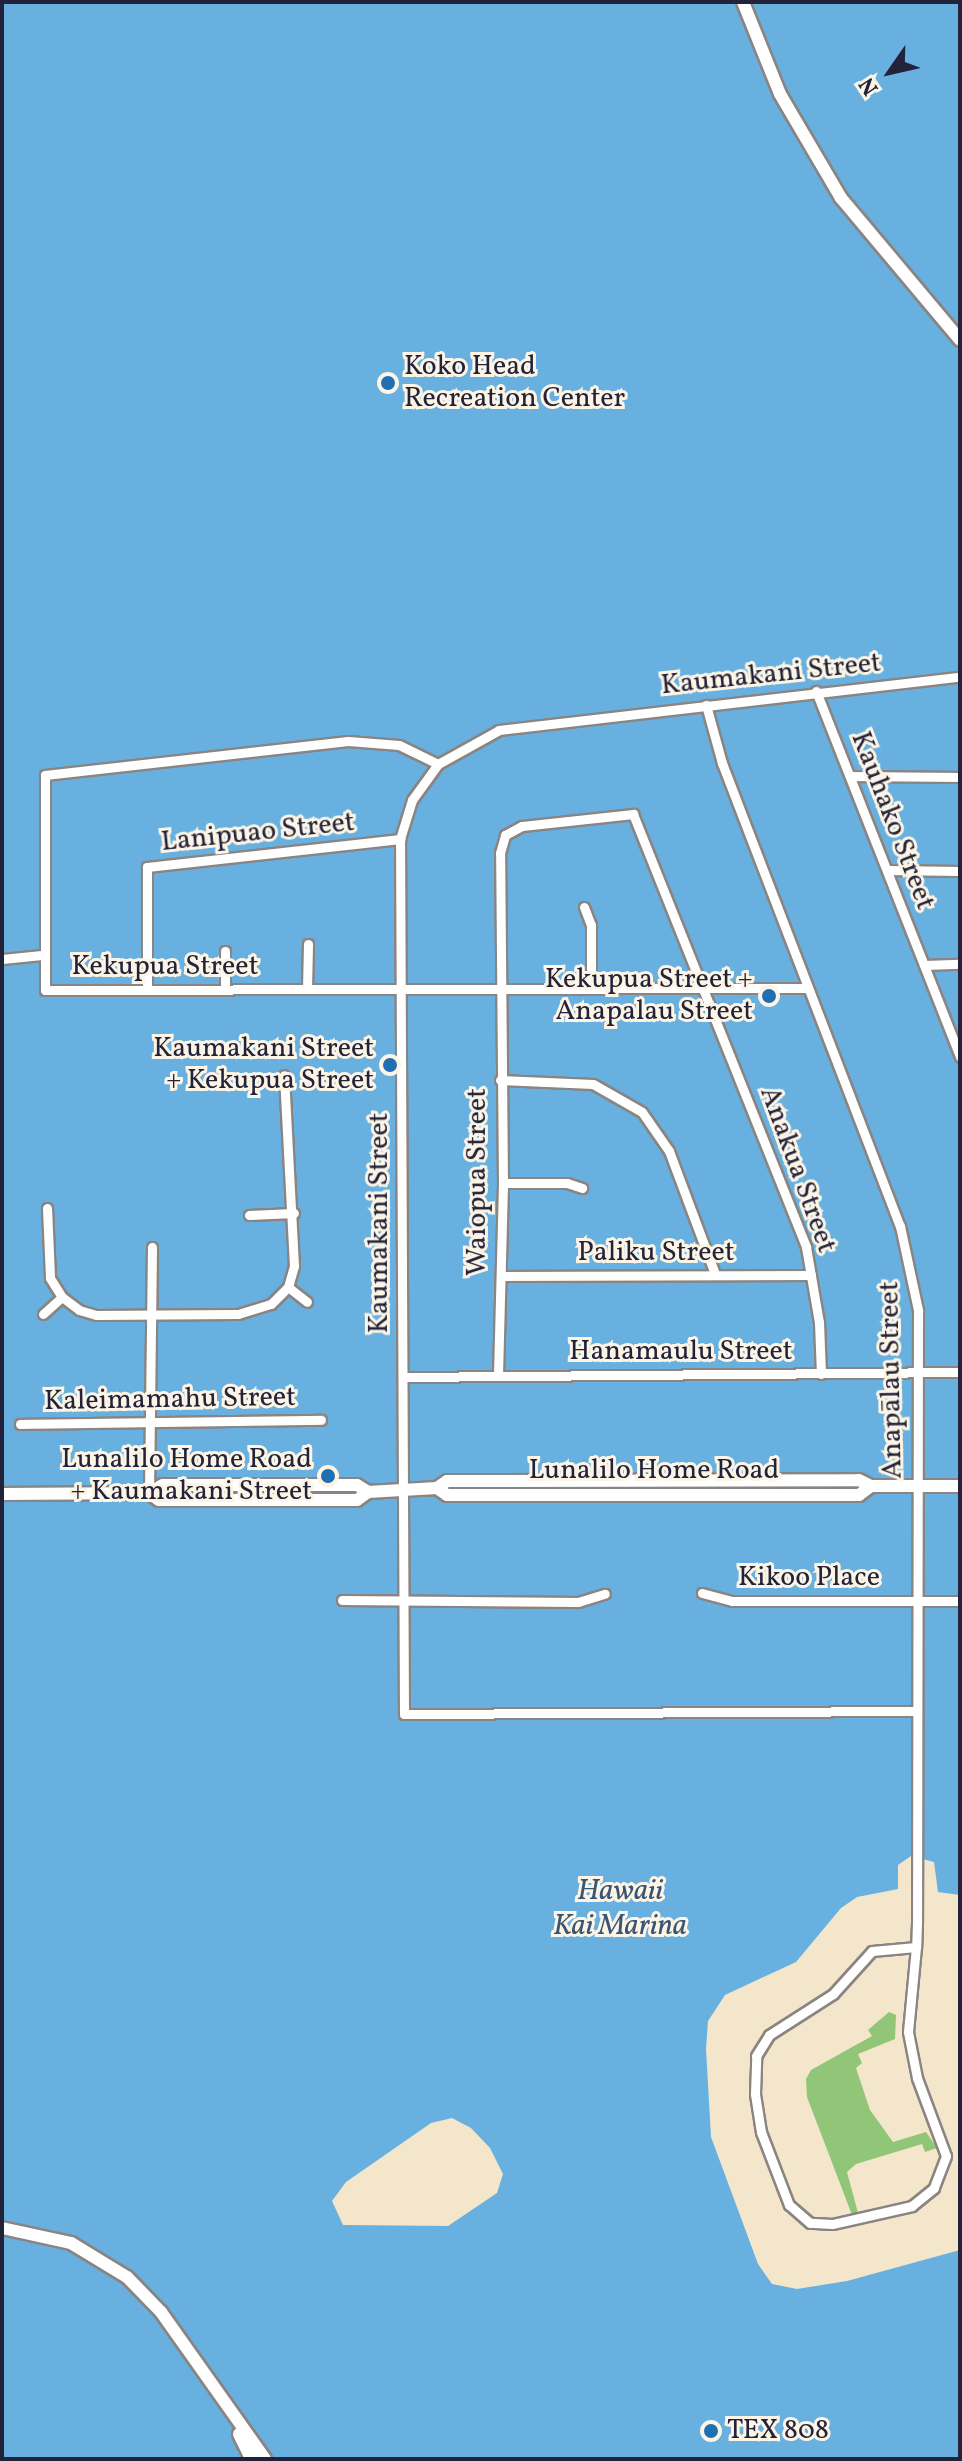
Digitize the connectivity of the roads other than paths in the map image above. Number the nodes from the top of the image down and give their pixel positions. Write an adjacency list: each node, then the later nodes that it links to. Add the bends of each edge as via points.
1 (743, 2): 2 (main road, via 780,94 841,198)
2 (960, 340)
3 (960, 677): 4 (street, Kaumakani Street)
4 (816, 691): 5 (street, Kaumakani Street); 7 (street, Kauhako Street)
5 (706, 705): 6 (street, Kaumakani Street, via 512,726 470,742); 23 (street, Anapālau Street, via 722,763)
6 (438, 764): 9 (street, Kaumakani Street, via 412,800); 15 (street, Kekupua Street, via 399,745 348,741 45,775)
7 (852, 776): 8 (street); 10 (street, Kauhako Street)
8 (960, 777)
9 (400, 839): 20 (street, Lanipuao Street, via 147,867); 26 (street, Kaumakani Street)
10 (888, 870): 11 (street); 18 (street, Kauhako Street)
11 (960, 871)
12 (584, 907): 19 (street, via 591,925)
13 (308, 944): 25 (street)
14 (225, 951): 24 (street)
15 (42, 955): 16 (street); 20 (street, Kekupua Street, via 45,990)
16 (2, 959)
17 (960, 964): 18 (street)
18 (924, 965): 27 (street, Kauhako Street)
19 (591, 987): 21 (street, Kekupua Street); 22 (street, Kekupua Street)
20 (147, 988): 24 (street, Kekupua Street)
21 (498, 988): 22 (street, Anakua Street, via 500,853 505,835 522,826 633,814); 26 (street, Kekupua Street); 29 (street, Waiopua Street)
22 (704, 988): 23 (street, Kekupua Street); 37 (street, Anakua Street, via 806,1247)
23 (806, 988): 45 (street, Anapālau Street, via 911,1260 918,1310)
24 (225, 989): 25 (street, Kekupua Street)
25 (307, 989): 26 (street, Kekupua Street)
26 (400, 989): 48 (street, Kaumakani Street)
27 (960, 1057)
28 (284, 1075): 33 (street)
29 (500, 1080): 30 (street, Waiopua Street); 36 (street, via 593,1084 642,1112 669,1151)
30 (503, 1183): 31 (street, via 567,1183); 38 (street, Waiopua Street)
31 (582, 1188)
32 (47, 1208): 40 (street, via 48,1270)
33 (294, 1213): 34 (street); 39 (street, via 294,1266)
34 (249, 1215)
35 (152, 1247): 43 (street)
36 (715, 1274): 37 (street, Paliku Street); 38 (street, Paliku Street)
37 (811, 1275): 46 (street, Anakua Street)
38 (501, 1276): 47 (street, Waiopua Street)
39 (288, 1287): 41 (street); 43 (street, via 271,1304 248,1313)
40 (62, 1297): 42 (street); 43 (street, via 96,1315)
41 (307, 1302)
42 (43, 1314)
43 (148, 1315): 51 (street)
44 (960, 1372): 45 (street, Hanamaulu Street)
45 (916, 1373): 46 (street, Hanamaulu Street); 52 (street, Anapālau Street)
46 (821, 1374): 47 (street, Hanamaulu Street)
47 (498, 1375): 48 (street, Hanamaulu Street)
48 (403, 1377): 54 (street, Kaumakani Street)
49 (321, 1420): 51 (street, Kaleimamahu Street)
50 (20, 1424): 51 (street, Kaleimamahu Street)
51 (148, 1425): 55 (street)
52 (916, 1486): 53 (main road, Lunalilo Home Road); 54 (main road, Lunalilo Home Road, via 871,1486 859,1495 447,1495 437,1488); 60 (street, Anapālau Street)
53 (960, 1486)
54 (401, 1487): 55 (main road, Lunalilo Home Road, via 368,1492 357,1485 163,1485); 61 (street, Kaumakani Street)
55 (149, 1493): 56 (main road, Lunalilo Home Road)
56 (2, 1494)
57 (702, 1593): 60 (street, Kikoo Place, via 732,1601)
58 (605, 1594): 61 (street, via 578,1602)
59 (342, 1600): 61 (street)
60 (918, 1600): 62 (street, Kikoo Place); 63 (street, Anapālau Street)
61 (401, 1601): 63 (street, Kaumakani Street, via 404,1714)
62 (960, 1601)
63 (916, 1711): 64 (street, Anapālau Street)
64 (916, 1947): 64 (street, Anapālau Street, via 908,2032 917,2078 946,2147 942,2172 927,2196 912,2206 832,2224 810,2223 789,2205 761,2132 756,2056 769,2035 833,1994 872,1951)
65 (2, 2228): 66 (main road, via 71,2243 127,2277 161,2312)
66 (229, 2408): 67 (main road); 68 (main road)
67 (251, 2459)
68 (265, 2459)

